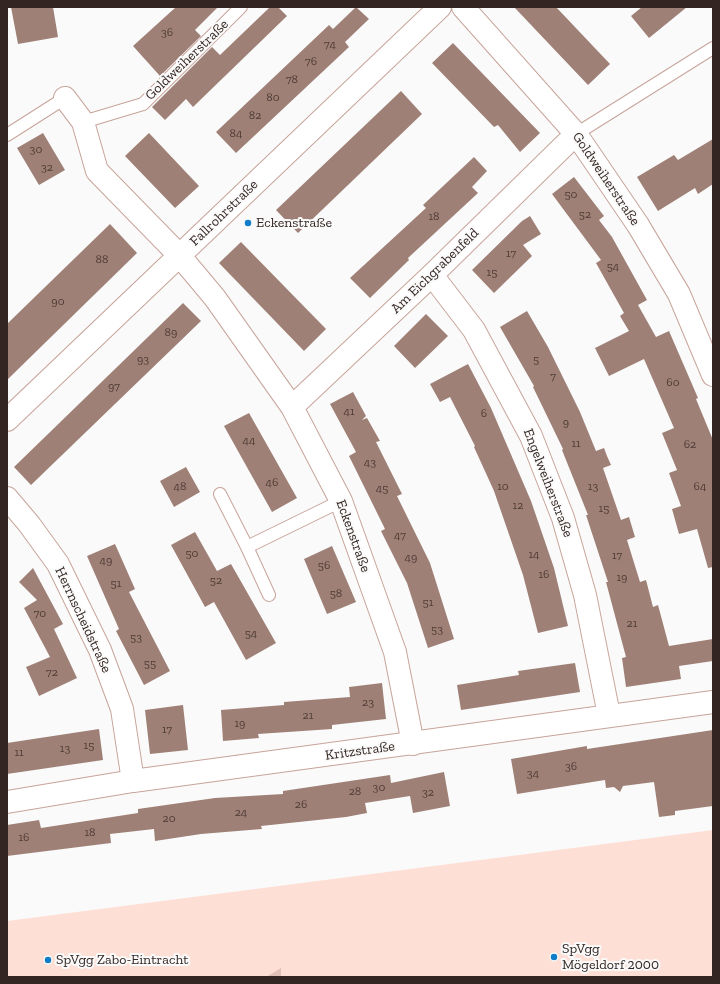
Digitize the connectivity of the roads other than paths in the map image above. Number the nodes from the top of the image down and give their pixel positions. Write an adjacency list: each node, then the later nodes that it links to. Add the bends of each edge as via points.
1 (241, 7): 6 (lane, Goldweiherstraße, via 143,104)
2 (440, 7): 9 (street, Fallrohrstraße)
3 (463, 7): 7 (street, Goldweiherstraße)
4 (713, 48): 7 (lane)
5 (65, 98): 6 (street, Eckenstraße); 8 (lane, Eckenstraße)
6 (83, 122): 9 (street, Eckenstraße, via 97,171)
7 (576, 134): 10 (street, Am Eichgrabenfeld); 11 (street, Goldweiherstraße, via 638,225 679,294)
8 (7, 135)
9 (180, 255): 12 (street, Eckenstraße, via 215,298); 13 (street, Fallrohrstraße)
10 (432, 275): 12 (street, Am Eichgrabenfeld); 20 (street, Engelweiherstraße, via 474,330 531,436 563,518 585,596)
11 (713, 375)
12 (292, 407): 16 (street, Eckenstraße)
13 (7, 420)
14 (220, 494): 17 (lane)
15 (7, 498): 22 (street, Herrnscheidstraße, via 58,564 100,650 122,709)
16 (341, 501): 17 (lane); 21 (street, Eckenstraße, via 395,652)
17 (247, 547): 18 (lane)
18 (269, 595)
19 (713, 702): 20 (street, Kritzstraße)
20 (609, 715): 21 (street, Kritzstraße)
21 (413, 744): 22 (street, Kritzstraße)
22 (133, 781): 23 (street, Kritzstraße)
23 (7, 802)

